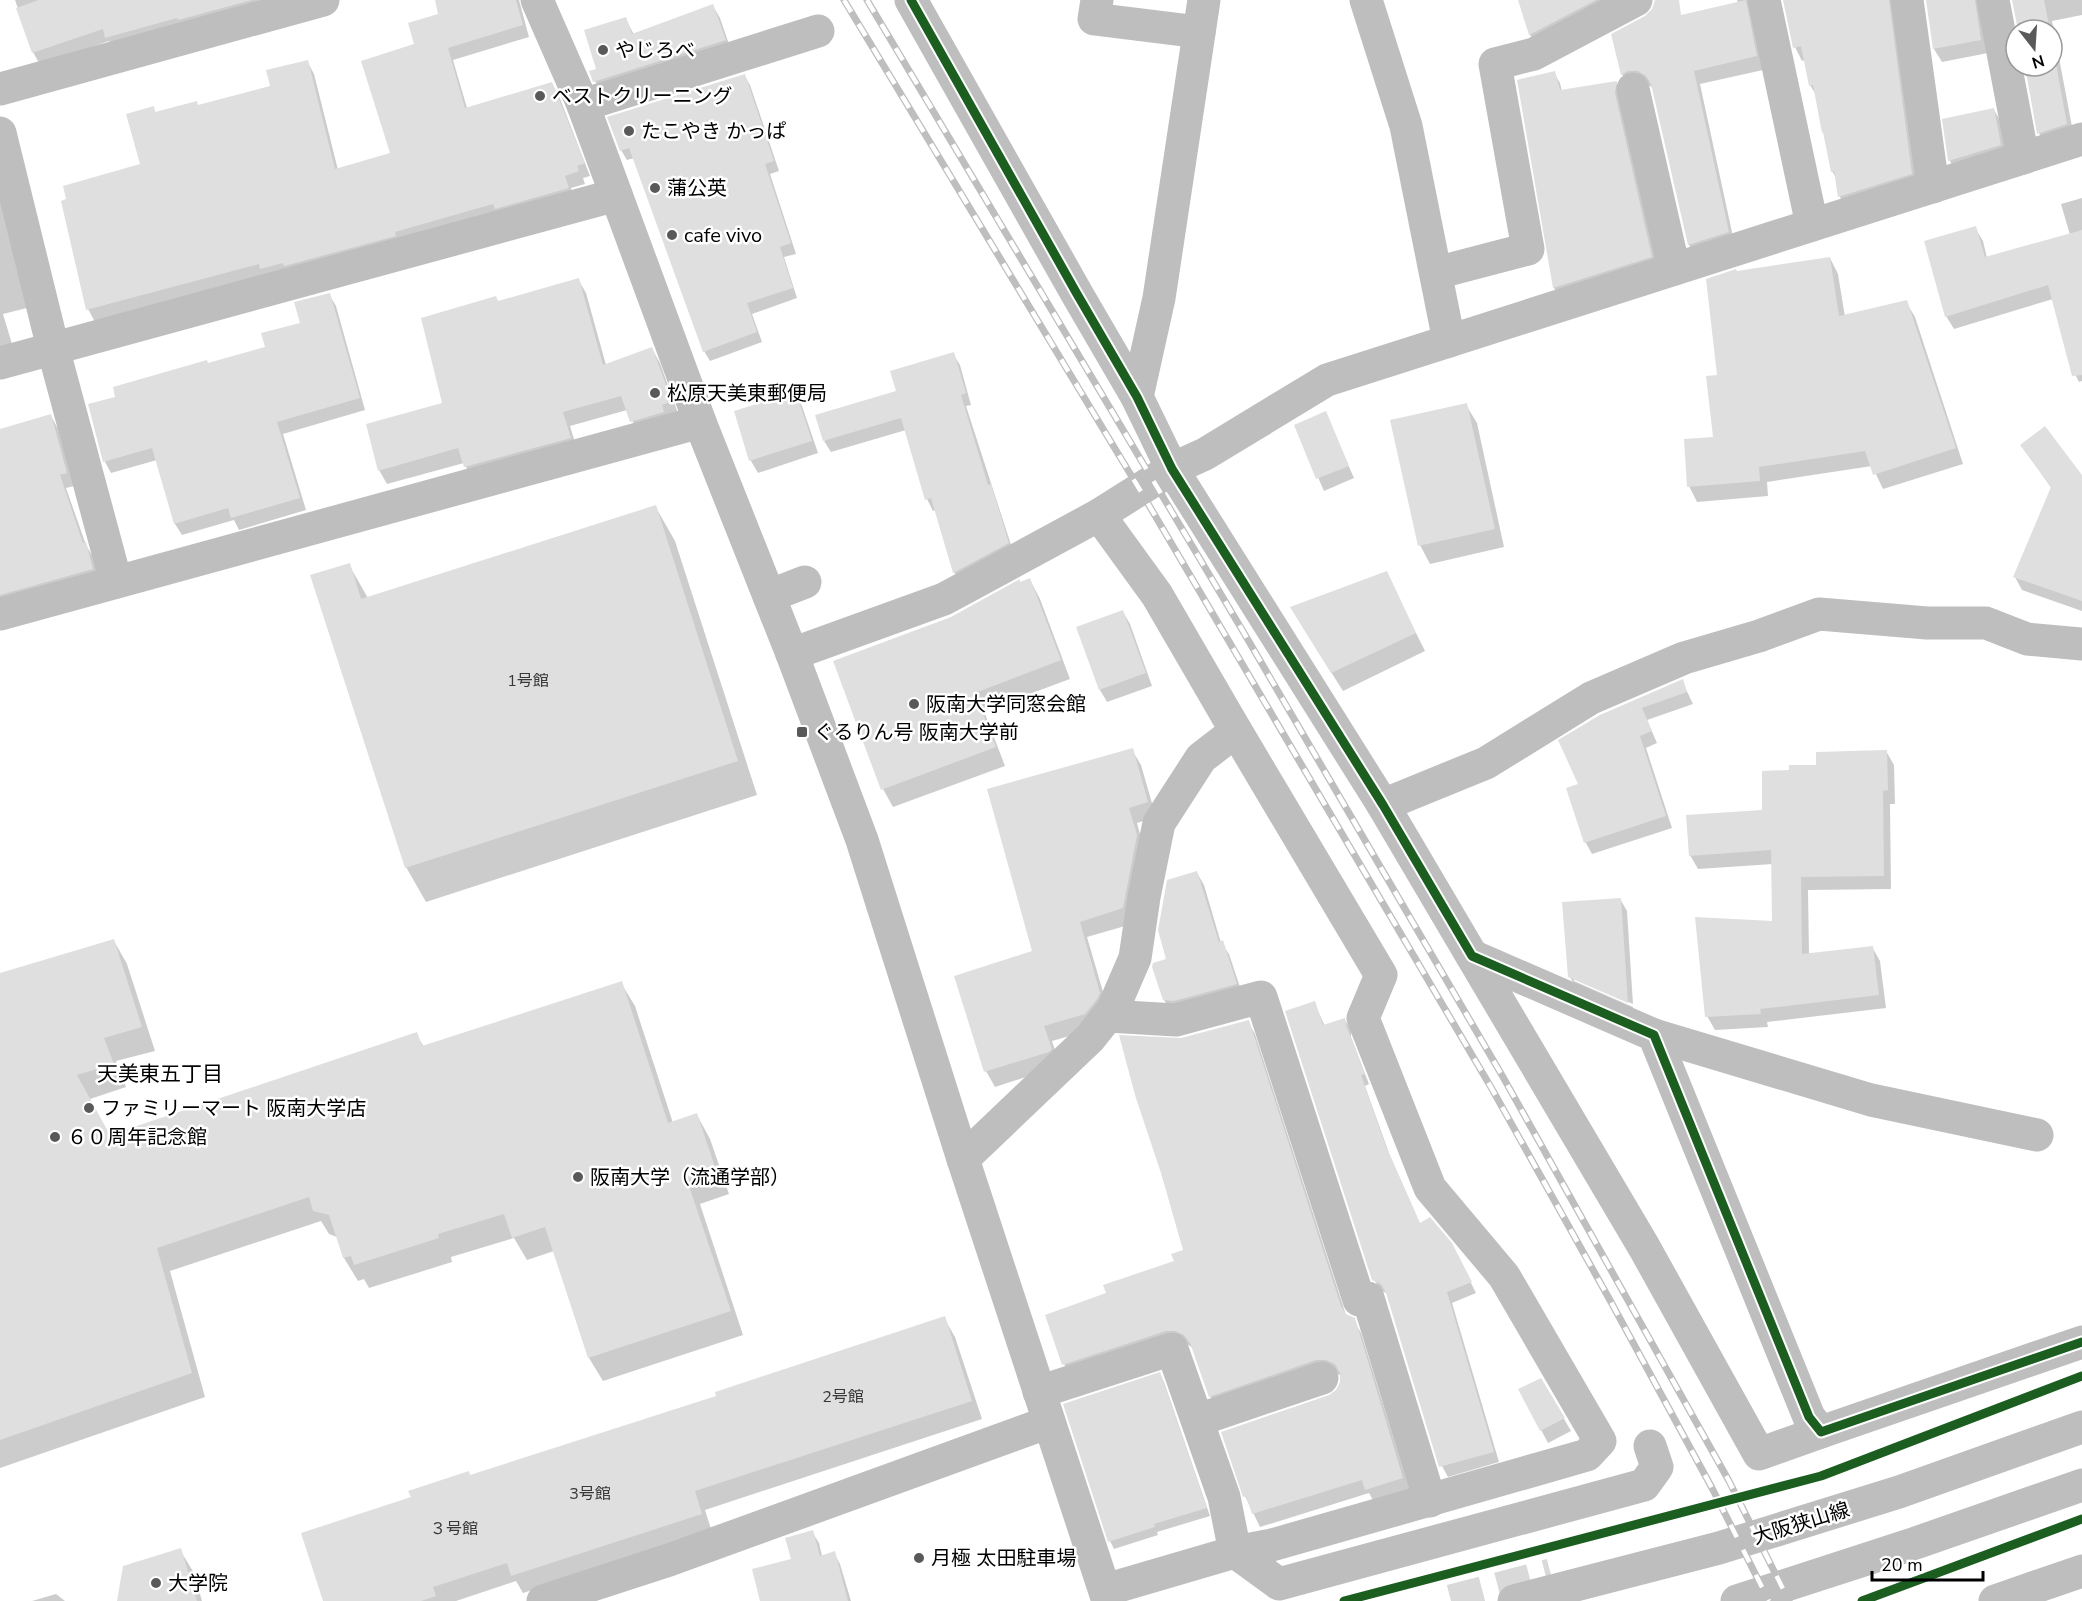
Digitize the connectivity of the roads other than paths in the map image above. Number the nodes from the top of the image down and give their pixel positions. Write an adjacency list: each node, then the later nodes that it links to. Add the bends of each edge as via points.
1 (323, 0): 14 (street)
2 (537, 0): 16 (street)
3 (911, 0): 28 (street)
4 (1097, 0): 13 (street, via 1094,19)
5 (1204, 0): 13 (street)
6 (1366, 0): 24 (street, via 1406,126)
7 (1636, 0): 11 (street)
8 (1764, 0): 22 (street)
9 (1906, 0): 20 (street)
10 (1993, 0): 19 (street)
11 (1592, 10): 24 (street, via 1534,54 1495,64 1528,249)
12 (818, 31): 16 (street)
13 (1199, 32): 28 (street, via 1159,298)
14 (0, 89)
15 (1633, 90): 23 (street)
16 (583, 105): 21 (street)
17 (0, 133): 26 (street)
18 (2082, 139): 19 (street)
19 (2023, 158): 20 (street)
20 (1933, 187): 22 (street)
21 (616, 195): 26 (street); 29 (street)
22 (1812, 225): 23 (street)
23 (1674, 269): 25 (street)
24 (1436, 273): 25 (street)
25 (1449, 341): 30 (street, via 1327,380 1205,454)
26 (53, 348): 27 (street); 32 (street)
27 (0, 363)
28 (1137, 397): 30 (street)
29 (700, 422): 32 (street); 34 (street)
30 (1172, 469): 31 (street); 39 (street)
31 (1099, 515): 37 (street, via 944,599); 38 (street, via 1157,595)
32 (116, 582): 35 (street)
33 (805, 582): 34 (street)
34 (769, 596): 37 (street)
35 (0, 614)
36 (2082, 644): 39 (street, via 2027,639 1986,623 1927,623 1819,614 1684,658 1591,698 1486,764)
37 (792, 654): 44 (street, via 862,840)
38 (1236, 731): 41 (street, via 1201,758 1159,823 1135,958); 53 (street, via 1380,975 1363,1018 1430,1188 1504,1276 1600,1441 1587,1455)
39 (1383, 805): 40 (street)
40 (1472, 956): 42 (street); 50 (street, via 1644,1247 1759,1454)
41 (1108, 1016): 44 (street, via 1090,1038); 53 (street, via 1176,1020 1261,997 1359,1300 1368,1298)
42 (1654, 1035): 43 (street, via 1871,1100); 50 (street, via 1809,1417)
43 (2037, 1135)
44 (963, 1159): 47 (street)
45 (2082, 1342): 50 (street)
46 (1322, 1378): 48 (street)
47 (1044, 1407): 48 (street, via 1172,1349); 56 (street); 57 (street, via 669,1560)
48 (1198, 1420): 54 (street, via 1224,1497)
49 (2082, 1427): 58 (street, 大阪狭山線, via 1899,1492 1719,1548)
50 (1821, 1432)
51 (1650, 1446): 54 (street, via 1657,1467 1644,1485 1279,1584)
52 (2082, 1485): 59 (street)
53 (1430, 1501): 54 (street)
54 (1235, 1552): 56 (street)
55 (2082, 1571): 60 (street)
56 (1106, 1596)
57 (543, 1601)
58 (1514, 1601)
59 (1737, 1601)
60 (1995, 1601)

